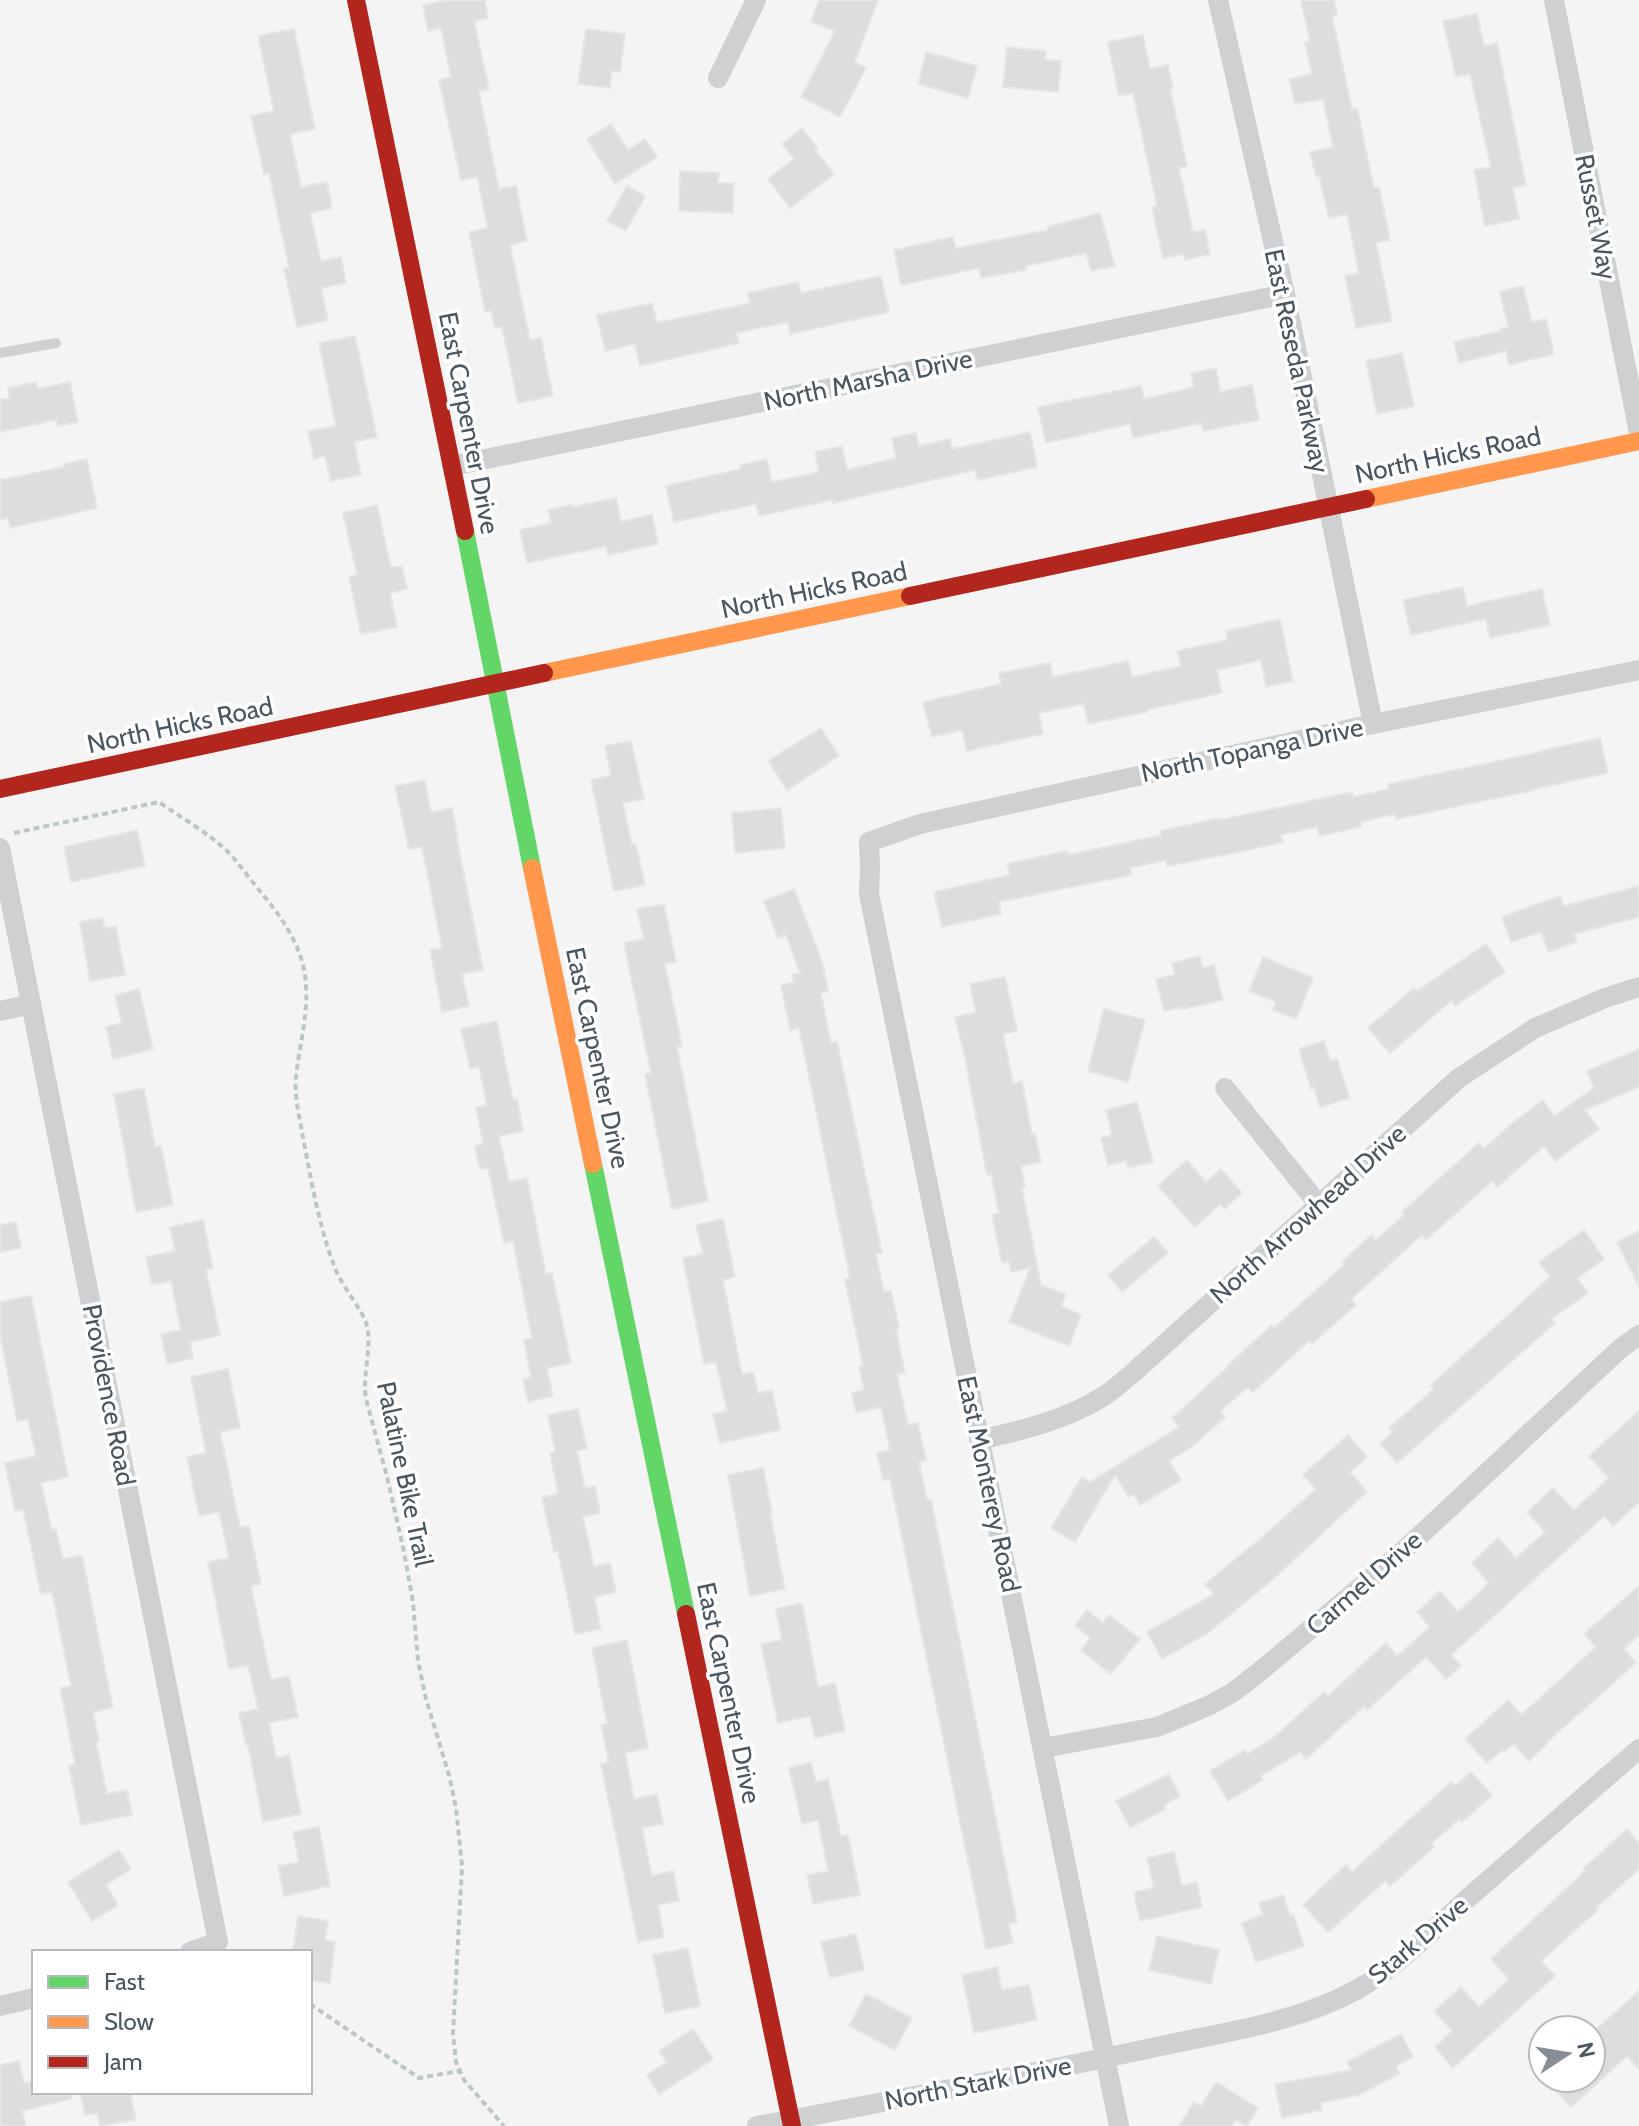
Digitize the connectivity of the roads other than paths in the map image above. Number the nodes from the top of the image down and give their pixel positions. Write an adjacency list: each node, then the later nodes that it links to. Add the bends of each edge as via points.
1 (356, 0): 11 (street, East Carpenter Drive)
2 (756, 0): 5 (street)
3 (1218, 0): 6 (street, East Reseda Parkway)
4 (1554, 0): 9 (street, Russet Way)
5 (718, 78)
6 (1285, 294): 11 (street, North Marsha Drive); 12 (street, East Reseda Parkway)
7 (56, 343): 8 (lane)
8 (0, 353)
9 (1639, 433)
10 (1639, 441): 12 (street, North Hicks Road)
11 (452, 466): 14 (street, East Carpenter Drive)
12 (1327, 507): 14 (street, North Hicks Road); 15 (street, East Reseda Parkway)
13 (1639, 670): 15 (street, North Topanga Drive)
14 (494, 684): 16 (street, North Hicks Road); 32 (street, East Carpenter Drive)
15 (1373, 724): 17 (street, North Topanga Drive, via 920,824)
16 (0, 789)
17 (869, 842): 25 (street, East Monterey Road, via 869,894)
18 (0, 848): 20 (street, Providence Road)
19 (1639, 987): 23 (street, North Arrowhead Drive, via 1535,1028 1459,1078)
20 (31, 1004): 21 (street); 28 (street, Providence Road, via 218,1942)
21 (0, 1011)
22 (1225, 1088): 23 (street)
23 (1319, 1205): 25 (street, North Arrowhead Drive, via 1105,1395 1031,1428)
24 (1639, 1335): 26 (street, Carmel Drive, via 1401,1553 1232,1693 1157,1727)
25 (979, 1440): 26 (street, East Monterey Road)
26 (1043, 1748): 31 (street, East Monterey Road)
27 (1639, 1749): 31 (street, Stark Drive, via 1406,1956 1360,1988 1288,2017)
28 (196, 1950)
29 (32, 1998): 30 (street)
30 (0, 2006)
31 (1105, 2058): 32 (street, North Stark Drive); 34 (street, East Monterey Road)
32 (792, 2123): 33 (street, North Stark Drive)
33 (757, 2126)
34 (1119, 2126)

